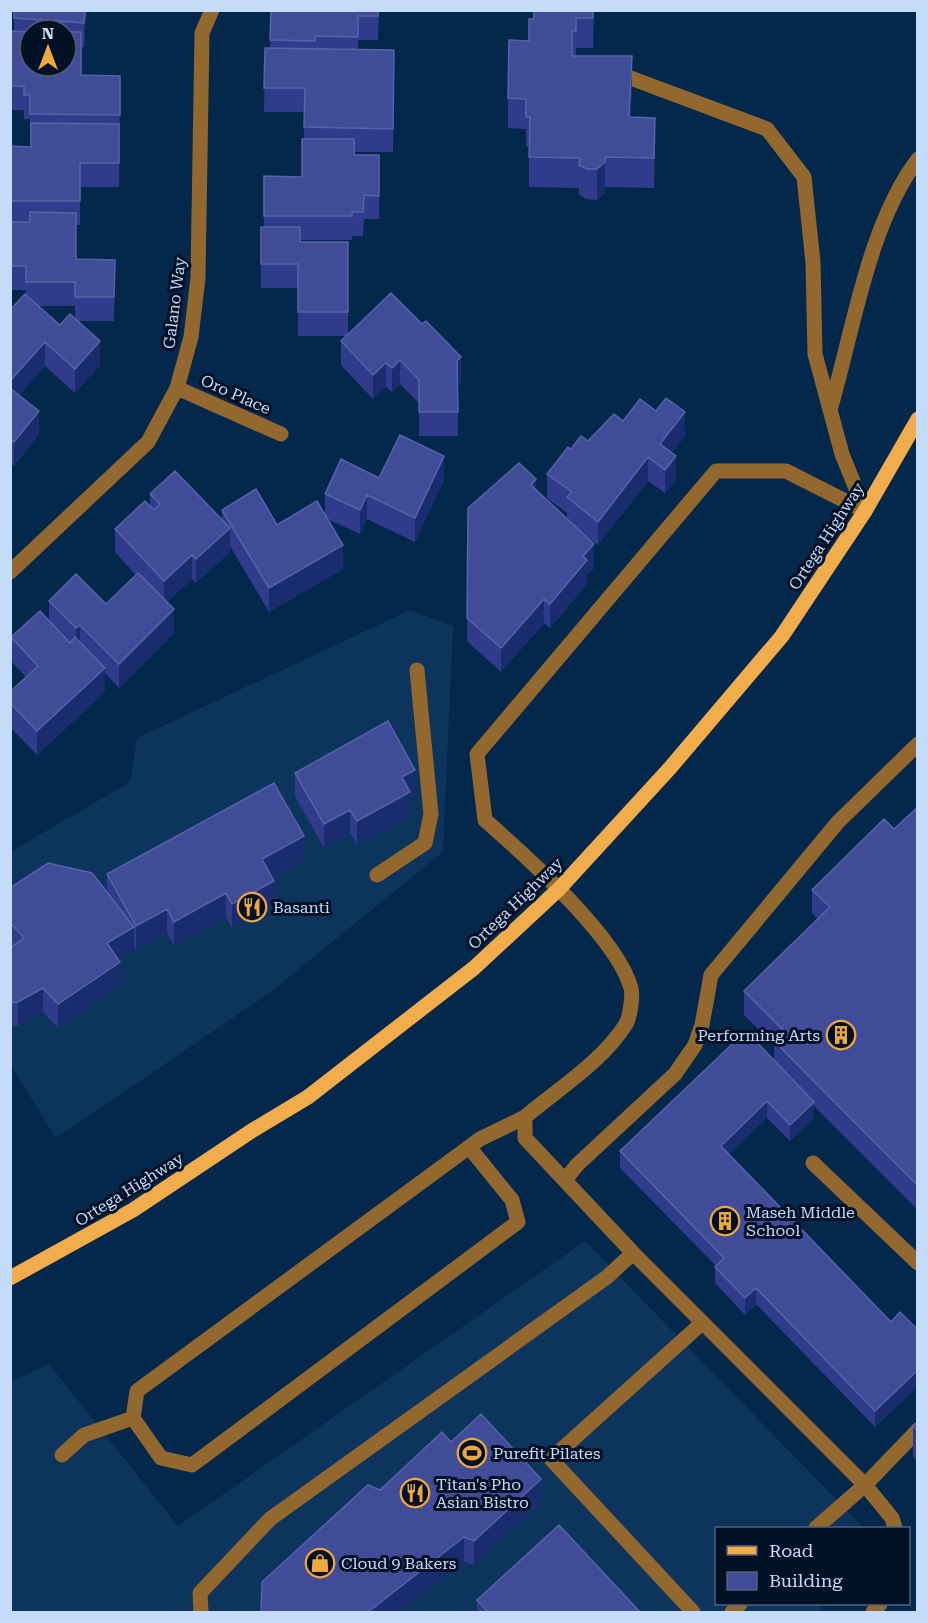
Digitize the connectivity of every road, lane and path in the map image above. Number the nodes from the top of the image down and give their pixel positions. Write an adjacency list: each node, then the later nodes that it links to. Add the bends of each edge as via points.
1 (212, 10): 4 (street, Galano Way, via 202,33 198,278 190,337)
2 (620, 74): 5 (street, via 767,129 804,177 813,262 815,354)
3 (918, 159): 5 (street, via 902,180 886,215 846,341)
4 (177, 388): 7 (street, Oro Place); 9 (street, Galano Way, via 148,442)
5 (830, 410): 8 (street, via 842,454)
6 (918, 419): 8 (main road, Ortega Highway)
7 (281, 434)
8 (865, 511): 13 (main road, Ortega Highway, via 782,636 670,768); 13 (street, via 786,471 716,471 477,754 485,820)
9 (10, 572)
10 (417, 670): 12 (street, via 431,814 425,843)
11 (918, 744): 17 (street, via 838,822 711,975 695,1045 675,1074)
12 (377, 875)
13 (559, 889): 14 (street, via 615,954 632,990 627,1022 602,1052); 20 (main road, Ortega Highway, via 474,968 308,1097 134,1210)
14 (525, 1117): 15 (street); 17 (street, via 525,1138)
15 (469, 1147): 22 (street, via 137,1391); 22 (street, via 512,1200 518,1222 192,1465 161,1458)
16 (813, 1163): 19 (street)
17 (565, 1180): 18 (street)
18 (633, 1253): 21 (street); 28 (street, via 608,1277 270,1519 200,1593)
19 (918, 1263)
20 (10, 1278)
21 (702, 1323): 25 (street); 29 (street, via 551,1459)
22 (133, 1418): 24 (street, via 84,1435)
23 (918, 1430): 25 (street)
24 (63, 1455)
25 (865, 1485): 26 (street); 27 (street)
26 (817, 1527)
27 (895, 1527)
28 (201, 1612)
29 (693, 1612)

